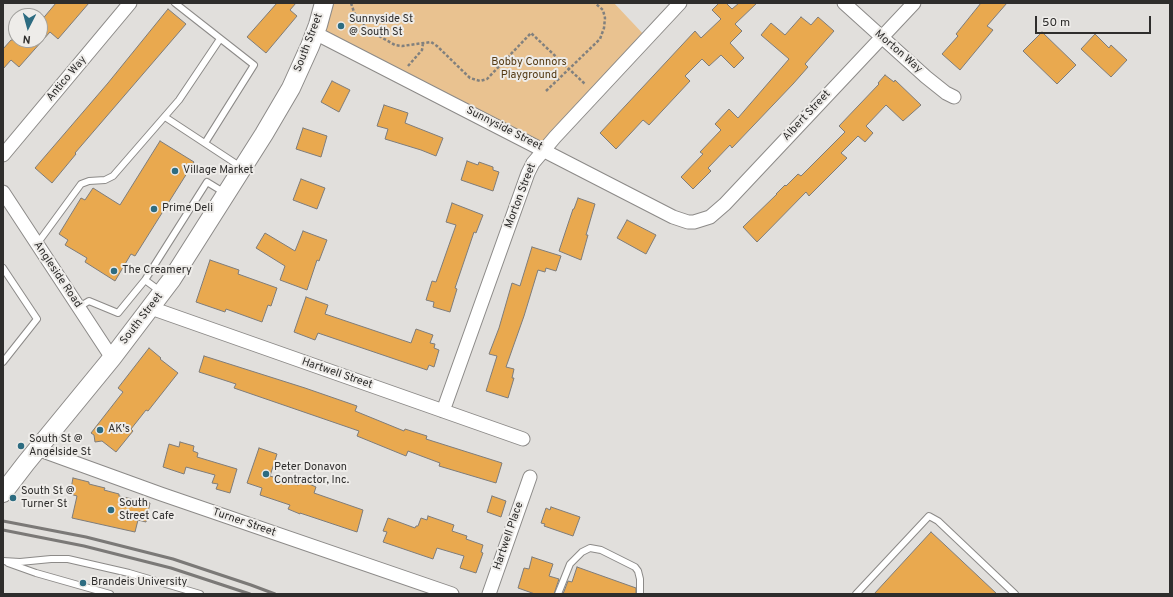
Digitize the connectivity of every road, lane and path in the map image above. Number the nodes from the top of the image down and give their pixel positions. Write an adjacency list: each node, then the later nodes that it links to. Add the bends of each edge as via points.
1 (130, 3): 21 (street, Antico Way)
2 (175, 3): 11 (lane)
3 (324, 3): 9 (main road, South Street)
4 (351, 3): 12 (path, via 358,20 370,31 395,45)
5 (595, 3): 14 (path, via 603,10 605,18 600,39)
6 (680, 3): 20 (street, Morton Street)
7 (844, 3): 10 (street, Morton Way)
8 (914, 3): 10 (street, Albert Street)
9 (315, 33): 20 (street, Sunnyside Street); 22 (main road, South Street, via 291,88)
10 (881, 37): 17 (street, Morton Way, via 926,77); 25 (street, Albert Street, via 725,204 710,217)
11 (220, 38): 18 (lane); 19 (lane, via 254,65)
12 (423, 43): 13 (path, via 422,50); 14 (path, via 431,42 437,46 470,78 480,81 487,79 531,33)
13 (407, 67)
14 (569, 69): 15 (path); 16 (path)
15 (585, 84)
16 (546, 91)
17 (954, 97)
18 (165, 117): 19 (lane); 26 (lane, via 112,176 105,180 81,184)
19 (205, 143): 22 (lane)
20 (544, 149): 25 (street, Sunnyside Street, via 673,217); 34 (street, Morton Street, via 528,173)
21 (3, 155)
22 (242, 168): 24 (main road, South Street)
23 (3, 192): 26 (street, Angleside Road)
24 (226, 194): 28 (lane, via 207,182); 29 (main road, South Street)
25 (694, 222)
26 (37, 244): 30 (street, Angleside Road)
27 (3, 268): 33 (lane, via 37,320)
28 (145, 280): 29 (lane); 30 (lane, via 118,313 89,301)
29 (163, 292): 31 (main road, South Street)
30 (79, 308): 32 (street, Angleside Road)
31 (151, 308): 32 (main road, South Street); 34 (street, Hartwell Street)
32 (112, 358): 36 (main road, South Street)
33 (3, 362)
34 (443, 411): 35 (street, Hartwell Street)
35 (523, 439)
36 (37, 449): 38 (main road, South Street); 42 (street, Turner Street)
37 (530, 477): 43 (street, Hartwell Place)
38 (5, 487)
39 (3, 561): 40 (lane); 41 (lane, via 68,559 129,573)
40 (110, 594)
41 (200, 594)
42 (452, 594)
43 (489, 594)
44 (558, 594): 45 (lane, via 572,560 590,548 601,550 635,567 640,579)
45 (640, 594)
46 (856, 594): 47 (lane, via 929,516 938,521)
47 (1015, 594)

